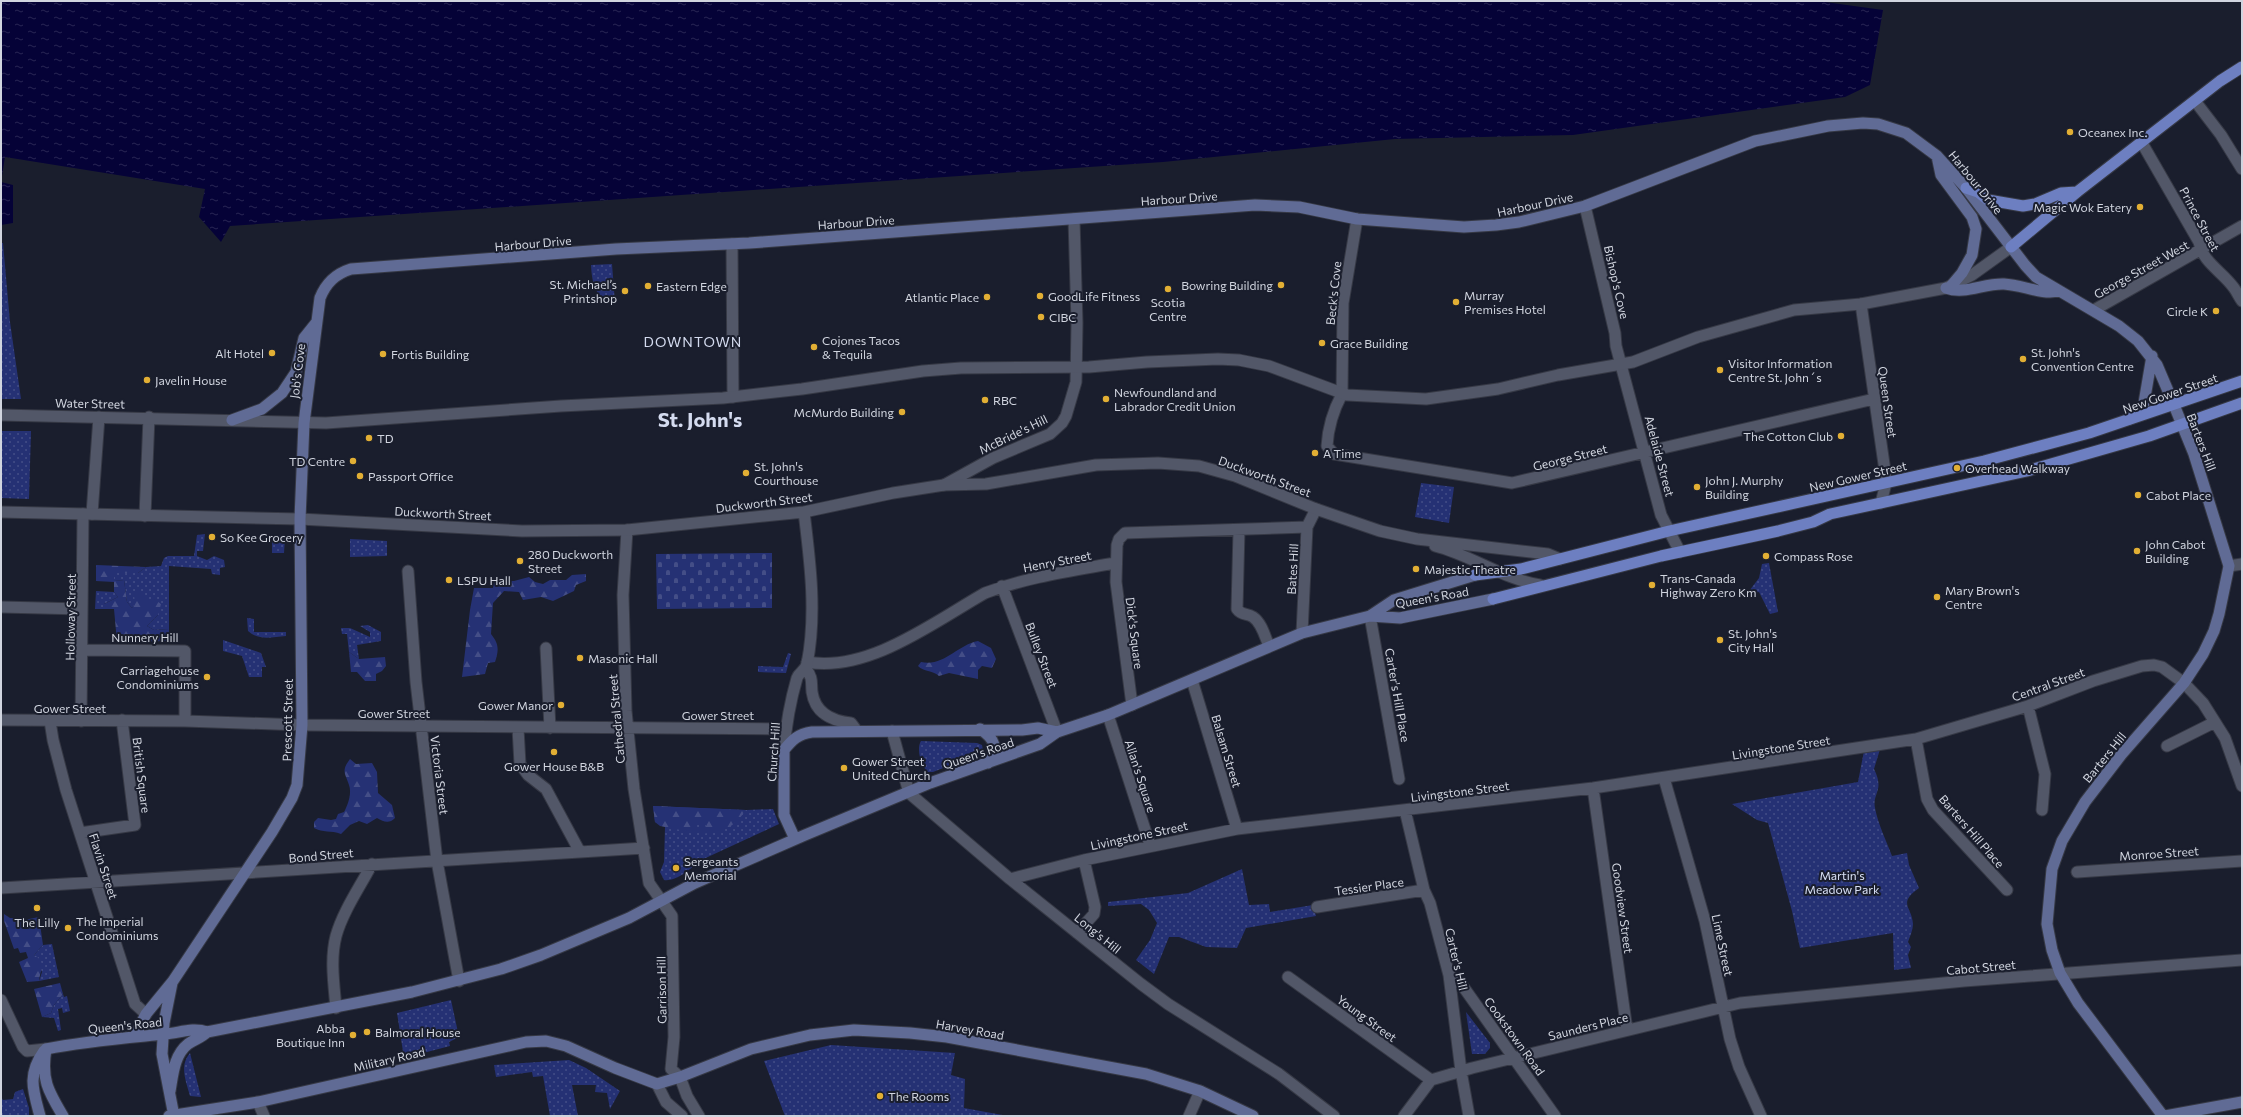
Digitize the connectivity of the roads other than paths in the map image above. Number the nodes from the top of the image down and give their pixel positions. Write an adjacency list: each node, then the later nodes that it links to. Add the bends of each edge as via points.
1 (2242, 67): 2 (main road)
2 (2195, 101): 3 (main road); 5 (street, via 2221,135)
3 (2142, 143): 7 (main road); 14 (street, Prince Street)
4 (1938, 156): 6 (main road, Harbour Drive); 8 (main road, Harbour Drive, via 1912,137 1893,128 1863,123 1828,126 1755,141); 15 (main road, via 1941,175 1972,217 1976,229 1972,255 1962,273)
5 (2242, 169)
6 (1966, 188): 7 (main road, via 1978,192 1988,200 2023,206 2062,193); 13 (main road, Harbour Drive)
7 (2077, 192): 13 (main road)
8 (1585, 206): 10 (main road, Harbour Drive, via 1519,222 1489,226 1464,227); 22 (street, Bishop's Cove)
9 (1074, 219): 10 (main road, Harbour Drive, via 1279,205); 12 (main road, Harbour Drive); 23 (street, McBride's Hill)
10 (1357, 219): 25 (street, Beck's Cove, via 1343,303)
11 (2242, 226): 14 (street, George Street West)
12 (732, 244): 20 (main road, Harbour Drive, via 608,249 351,269 337,275 325,286 320,298); 26 (street)
13 (2011, 247): 15 (street, Water Street, via 1972,275); 16 (main road, Harbour Drive, via 2033,273)
14 (2201, 251): 17 (street, Prince Street, via 2213,268 2234,287); 19 (street, George Street West)
15 (1948, 287): 16 (main road, via 1956,292 1992,284 2005,284 2047,294); 18 (street, Water Street)
16 (2059, 291): 19 (main road, Harbour Drive)
17 (2242, 301)
18 (1861, 304): 22 (street, Water Street, via 1817,307 1764,317); 27 (street, Queen Street)
19 (2094, 310): 21 (main road, Harbour Drive, via 2129,334)
20 (316, 323): 33 (main road, via 304,338 296,372 282,393 262,409); 35 (main road, Job's Cove)
21 (2152, 356): 29 (main road, Barters Hill); 34 (main road, via 2144,403)
22 (1621, 364): 25 (street, Water Street, via 1498,389 1426,399); 37 (street, Adelaide Street)
23 (1076, 367): 25 (street, Water Street, via 1239,360 1269,366); 26 (street, Water Street, via 961,368 923,371); 39 (street, McBride's Hill, via 1071,405 1057,428 1042,438 993,458)
24 (2242, 381): 29 (main road, New Gower Street)
25 (1342, 394): 37 (street, George Street, via 1334,413 1327,446 1334,454 1343,457 1512,483)
26 (733, 397): 35 (street, Water Street)
27 (1874, 399): 37 (street, George Street); 38 (street, Queen Street)
28 (2242, 403): 36 (main road)
29 (2174, 405): 34 (main road, New Gower Street); 36 (main road, Barters Hill)
30 (1, 415): 31 (street, Water Street)
31 (99, 417): 32 (street, Water Street); 44 (street, Holloway Street)
32 (149, 417): 33 (street, Water Street); 45 (street)
33 (232, 420): 35 (street, Water Street)
34 (2130, 420): 38 (main road, New Gower Street, via 1991,459)
35 (304, 423): 46 (main road, Prescott Street)
36 (2181, 424): 40 (main road, via 2150,436 2027,471); 56 (main road, Barters Hill, via 2194,454)
37 (1646, 452): 50 (street, Adelaide Street, via 1661,515)
38 (1886, 484): 40 (street, Queen Street); 50 (main road, New Gower Street)
39 (944, 485): 41 (street, Duckworth Street, via 986,484 1096,465 1158,463 1198,466 1235,476); 43 (street, Duckworth Street)
40 (1881, 503): 52 (main road, via 1830,514 1813,522 1778,531)
41 (1316, 508): 47 (street, Bates Hill); 51 (street, Duckworth Street, via 1380,531)
42 (1, 512): 44 (street, Duckworth Street)
43 (804, 512): 48 (street, Duckworth Street); 69 (street, Church Hill, via 811,570 811,619)
44 (88, 514): 45 (street, Duckworth Street); 63 (street, Holloway Street)
45 (145, 516): 46 (street, Duckworth Street)
46 (300, 519): 48 (street, Duckworth Street, via 522,530); 81 (main road, Prescott Street)
47 (1307, 527): 49 (street); 65 (street, Bates Hill)
48 (627, 530): 83 (street, Cathedral Street, via 623,561 623,623 626,711)
49 (1239, 530): 54 (street, via 1125,533 1119,538); 66 (street, via 1236,609 1244,616 1252,616 1258,621)
50 (1669, 532): 52 (street, Adelaide Street); 53 (main road, New Gower Street)
51 (1417, 539): 53 (street, Duckworth Street, via 1548,554); 58 (street, Duckworth Street)
52 (1680, 552): 60 (main road)
53 (1560, 559): 58 (main road, New Gower Street)
54 (1115, 563): 61 (street, Henry Street); 72 (street, Dick's Square)
55 (2242, 564): 56 (street)
56 (2229, 566): 71 (main road, Barters Hill, via 2214,631)
57 (408, 571): 82 (street, Victoria Street)
58 (1500, 572): 59 (main road, New Gower Street); 60 (street, Duckworth Street, via 1518,580)
59 (1475, 575): 64 (main road, Queen's Road, via 1394,600)
60 (1540, 585): 64 (main road, Queen's Road, via 1493,599 1400,618)
61 (1002, 586): 69 (street, Henry Street, via 980,596 888,650 866,658); 90 (street, Bulley Street)
62 (1, 607): 63 (street)
63 (82, 609): 68 (street, Holloway Street)
64 (1370, 616): 65 (main road); 96 (street, Carter's Hill Place)
65 (1302, 633): 66 (main road)
66 (1269, 646): 70 (main road)
67 (546, 648): 85 (street)
68 (82, 650): 78 (street, Holloway Street); 79 (street, Nunnery Hill, via 185,651)
69 (806, 666): 86 (street, Church Hill, via 798,676); 88 (street, Church Hill, via 812,678 813,696 818,708 833,721 851,723)
70 (1192, 680): 72 (main road); 102 (street, Balsam Street)
71 (2184, 683): 73 (street, Central Street, via 2162,667 2142,666 2093,681); 80 (street, Central Street, via 2203,703); 123 (main road, Barters Hill, via 2121,755 2085,802 2062,840 2052,869 2047,908 2049,937)
72 (1132, 705): 74 (main road)
73 (2028, 706): 91 (street, Central Street); 101 (street, via 2045,774)
74 (1108, 715): 90 (main road); 105 (street, Allan's Square)
75 (1, 720): 77 (street, Gower Street)
76 (122, 720): 78 (street, Gower Street); 79 (street, Gower Street); 103 (street, British Square, via 135,825)
77 (50, 721): 78 (street, Gower Street); 103 (street, Flavin Street, via 54,747)
78 (81, 721)
79 (185, 721): 81 (street, Gower Street)
80 (2215, 722): 92 (street); 97 (street, Central Street, via 2226,738)
81 (302, 725): 82 (street, Gower Street); 113 (main road, Prescott Street, via 299,769 292,798)
82 (421, 726): 84 (street, Gower Street); 109 (street, Victoria Street)
83 (629, 727): 85 (street, Gower Street); 86 (street, Gower Street); 106 (street, Cathedral Street, via 634,788)
84 (518, 728): 85 (street, Gower Street); 107 (street, via 520,764 546,789)
85 (550, 728)
86 (786, 729): 93 (street, Church Hill)
87 (980, 730): 89 (main road); 90 (main road, via 1038,728); 94 (main road, via 991,738 995,745 996,750)
88 (857, 731): 89 (main road); 93 (main road, via 801,733)
89 (892, 731): 99 (street)
90 (1057, 732): 94 (main road, Queen's Road, via 1040,744)
91 (1916, 739): 95 (street, Livingstone Street); 118 (street, Barters Hill Place, via 1927,799 1933,810)
92 (2167, 746)
93 (784, 750): 104 (main road, Church Hill, via 784,815)
94 (988, 763): 99 (main road, Queen's Road)
95 (1664, 778): 98 (street, Livingstone Street); 129 (street, Lime Street, via 1705,921)
96 (1399, 779)
97 (2242, 786)
98 (1593, 788): 100 (street, Livingstone Street); 132 (street, Goodview Street)
99 (909, 793): 104 (main road, Queen's Road); 114 (street, Long's Hill)
100 (1404, 810): 102 (street, Livingstone Street); 117 (street, Carter's Hill)
101 (2042, 810)
102 (1237, 829): 105 (street, Livingstone Street)
103 (80, 833): 115 (street, Flavin Street)
104 (795, 839): 119 (main road, Queen's Road, via 694,883)
105 (1150, 845): 108 (street, Livingstone Street)
106 (644, 848): 107 (street, Bond Street); 119 (street, Cathedral Street, via 649,883)
107 (580, 852): 109 (street, Bond Street)
108 (1084, 860): 114 (street, Livingstone Street); 121 (street, via 1096,907 1094,914)
109 (437, 861): 111 (street, Bond Street); 127 (street, Victoria Street)
110 (2242, 861): 112 (street, Monroe Street)
111 (372, 864): 113 (street, Bond Street); 130 (street, via 336,937)
112 (2077, 872)
113 (243, 873): 115 (street, Bond Street); 126 (main road, Prescott Street)
114 (1010, 879): 121 (street, Long's Hill)
115 (96, 881): 116 (street, Bond Street); 131 (street, Flavin Street, via 134,1004)
116 (1, 888)
117 (1424, 890): 120 (street, Tessier Place); 124 (street, Carter's Hill, via 1430,903)
118 (2007, 890)
119 (663, 901): 127 (main road, Queen's Road, via 541,955); 139 (street, Garrison Hill, via 672,916 674,1037 671,1069)
120 (1317, 907)
121 (1077, 933): 154 (street, Long's Hill, via 1156,996 1268,1066)
122 (2242, 960): 123 (street, Cabot Street)
123 (2060, 973): 129 (street, Cabot Street, via 1885,988); 159 (main road, Barters Hill, via 2078,1003)
124 (1449, 975): 137 (street, Cookstown Road, via 1462,986); 138 (street, Carter's Hill)
125 (1288, 977): 140 (street, Young Street)
126 (173, 981): 131 (main road, Prescott Street); 134 (main road, Prescott Street)
127 (459, 981): 130 (main road, Queen's Road)
128 (1, 1000): 136 (street, via 23,1047 27,1051)
129 (1722, 1007): 132 (street, Saunders Place); 158 (street, Lime Street, via 1739,1067)
130 (336, 1008): 133 (main road, Queen's Road)
131 (146, 1014): 135 (main road, Prescott Street)
132 (1627, 1030): 137 (street, Saunders Place)
133 (207, 1032): 134 (main road, Queen's Road, via 198,1029); 142 (main road, via 178,1054)
134 (163, 1035): 135 (main road, Queen's Road); 142 (main road, Prescott Street, via 162,1054)
135 (135, 1036): 136 (main road, Queen's Road)
136 (46, 1049): 146 (main road, via 33,1074 33,1088); 147 (main road, via 44,1079)
137 (1514, 1057): 138 (street, Saunders Place); 157 (street, Cookstown Road)
138 (1461, 1071): 140 (street, Saunders Place); 156 (street, Carter's Hill)
139 (680, 1077): 141 (main road); 143 (main road, Harvey Road, via 751,1049 827,1032 862,1030 947,1038 1146,1074); 151 (street, via 687,1096)
140 (1431, 1080): 155 (street)
141 (657, 1084): 144 (main road, Military Road, via 566,1046 546,1041 526,1042); 150 (street, via 666,1102)
142 (170, 1091): 148 (main road, Prescott Street)
143 (1200, 1091): 152 (street); 153 (main road, Harvey Road)
144 (258, 1102): 148 (main road, Military Road); 149 (street)
145 (2242, 1102): 159 (main road)
146 (40, 1116)
147 (63, 1116)
148 (172, 1116)
149 (264, 1116)
150 (682, 1116)
151 (699, 1116)
152 (1189, 1116)
153 (1253, 1116)
154 (1334, 1116)
155 (1404, 1116)
156 (1469, 1116)
157 (1555, 1116)
158 (1761, 1116)
159 (2164, 1116)

